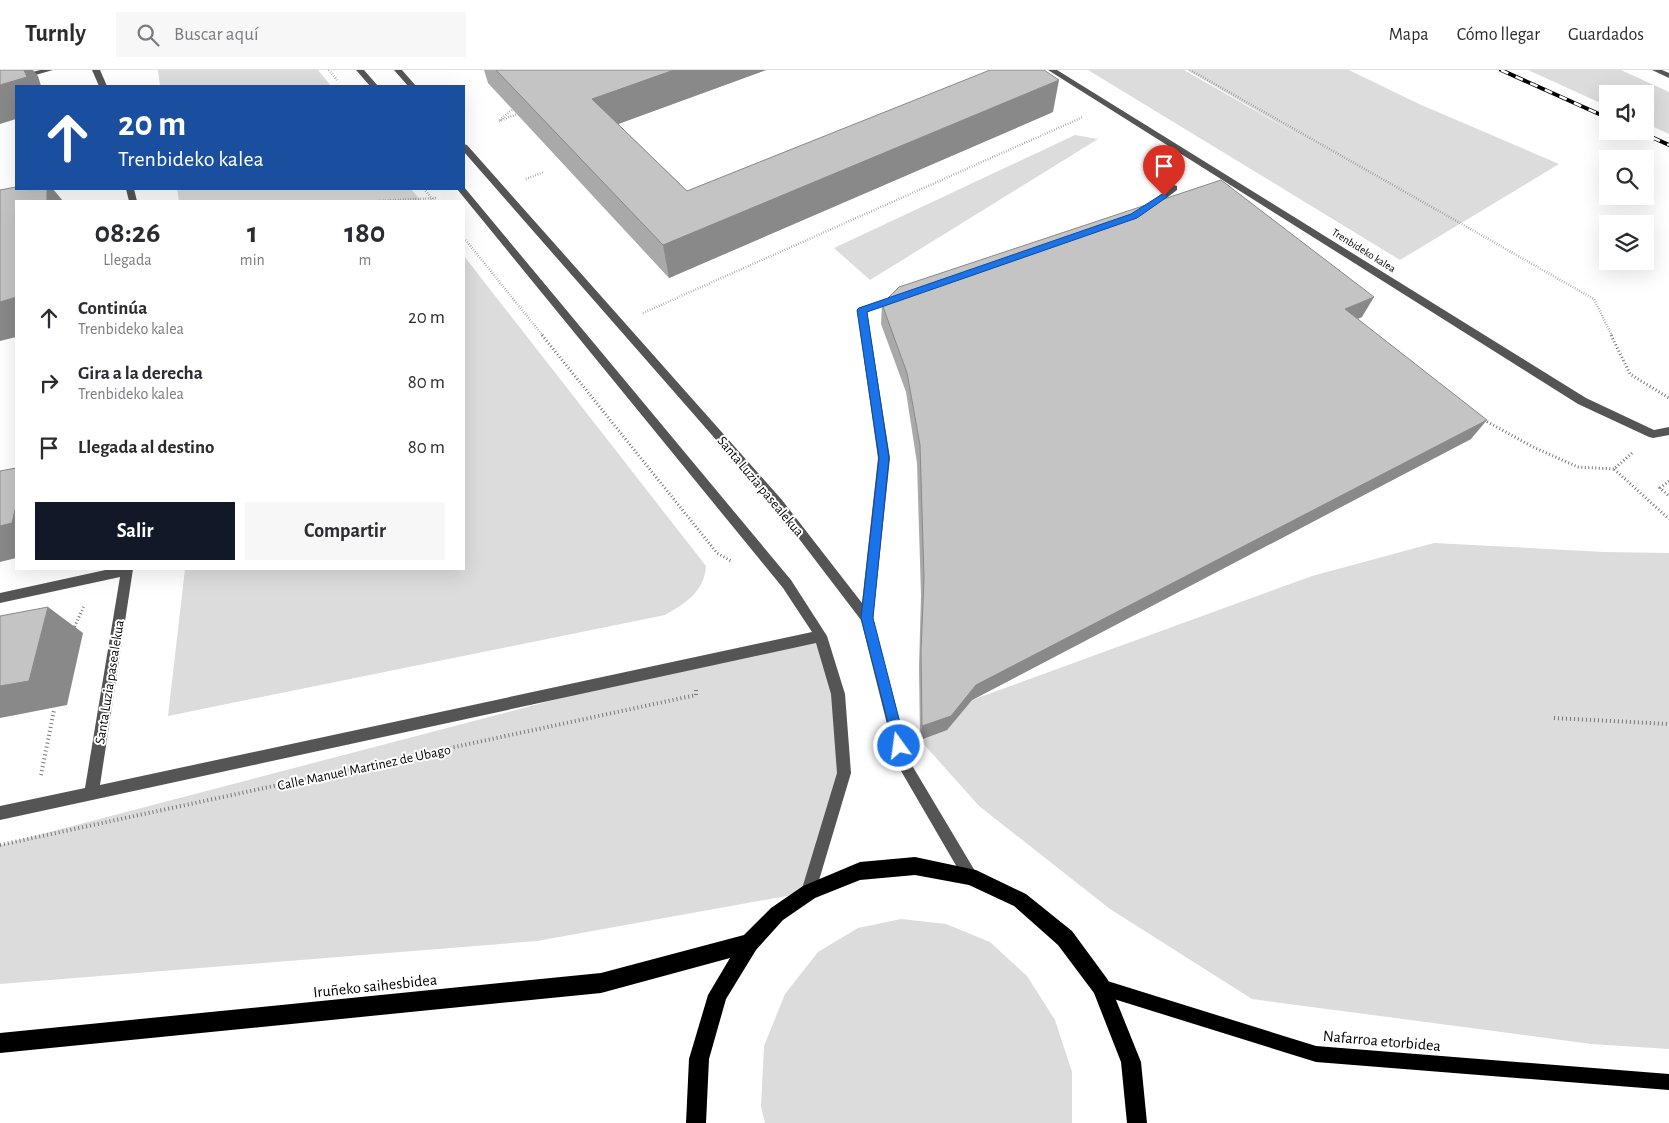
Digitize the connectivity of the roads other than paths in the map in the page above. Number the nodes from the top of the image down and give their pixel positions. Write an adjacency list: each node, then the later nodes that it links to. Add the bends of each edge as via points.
1 (49, 70): 8 (street)
2 (96, 70): 9 (street)
3 (360, 70): 10 (street)
4 (398, 70): 11 (street)
5 (1052, 70): 17 (street, Trenbideko kalea, via 1582,401 1653,434)
6 (1656, 70): 7 (street)
7 (1669, 76)
8 (0, 83)
9 (103, 85)
10 (373, 85)
11 (411, 85)
12 (465, 148): 21 (street, Santa Luzia pasealekua, via 778,503)
13 (1174, 188): 15 (street)
14 (461, 190): 22 (street, via 787,584)
15 (1134, 216)
16 (909, 294): 21 (street, via 862,310 884,458)
17 (1669, 431)
18 (123, 570): 20 (street, Santa Luzia pasealekua)
19 (127, 570): 23 (street, Santa Luzia pasealekua)
20 (0, 598)
21 (867, 618): 25 (street, Santa Luzia pasealekua, via 904,764)
22 (821, 636): 23 (street); 26 (street, via 838,694 844,773)
23 (91, 794): 24 (street)
24 (0, 814)
25 (970, 876): 26 (highway, via 915,866 860,871); 28 (highway, via 1020,900 1065,938)
26 (809, 892): 27 (highway, via 777,914)
27 (749, 943): 29 (highway, Iruñeko saihesbidea, via 601,983); 31 (highway, via 718,995 699,1059)
28 (1101, 987): 30 (main road, Nafarroa etorbidea, via 1316,1054); 32 (highway, via 1131,1062)
29 (0, 1043)
30 (1669, 1082)
31 (696, 1123)
32 (1137, 1123)

